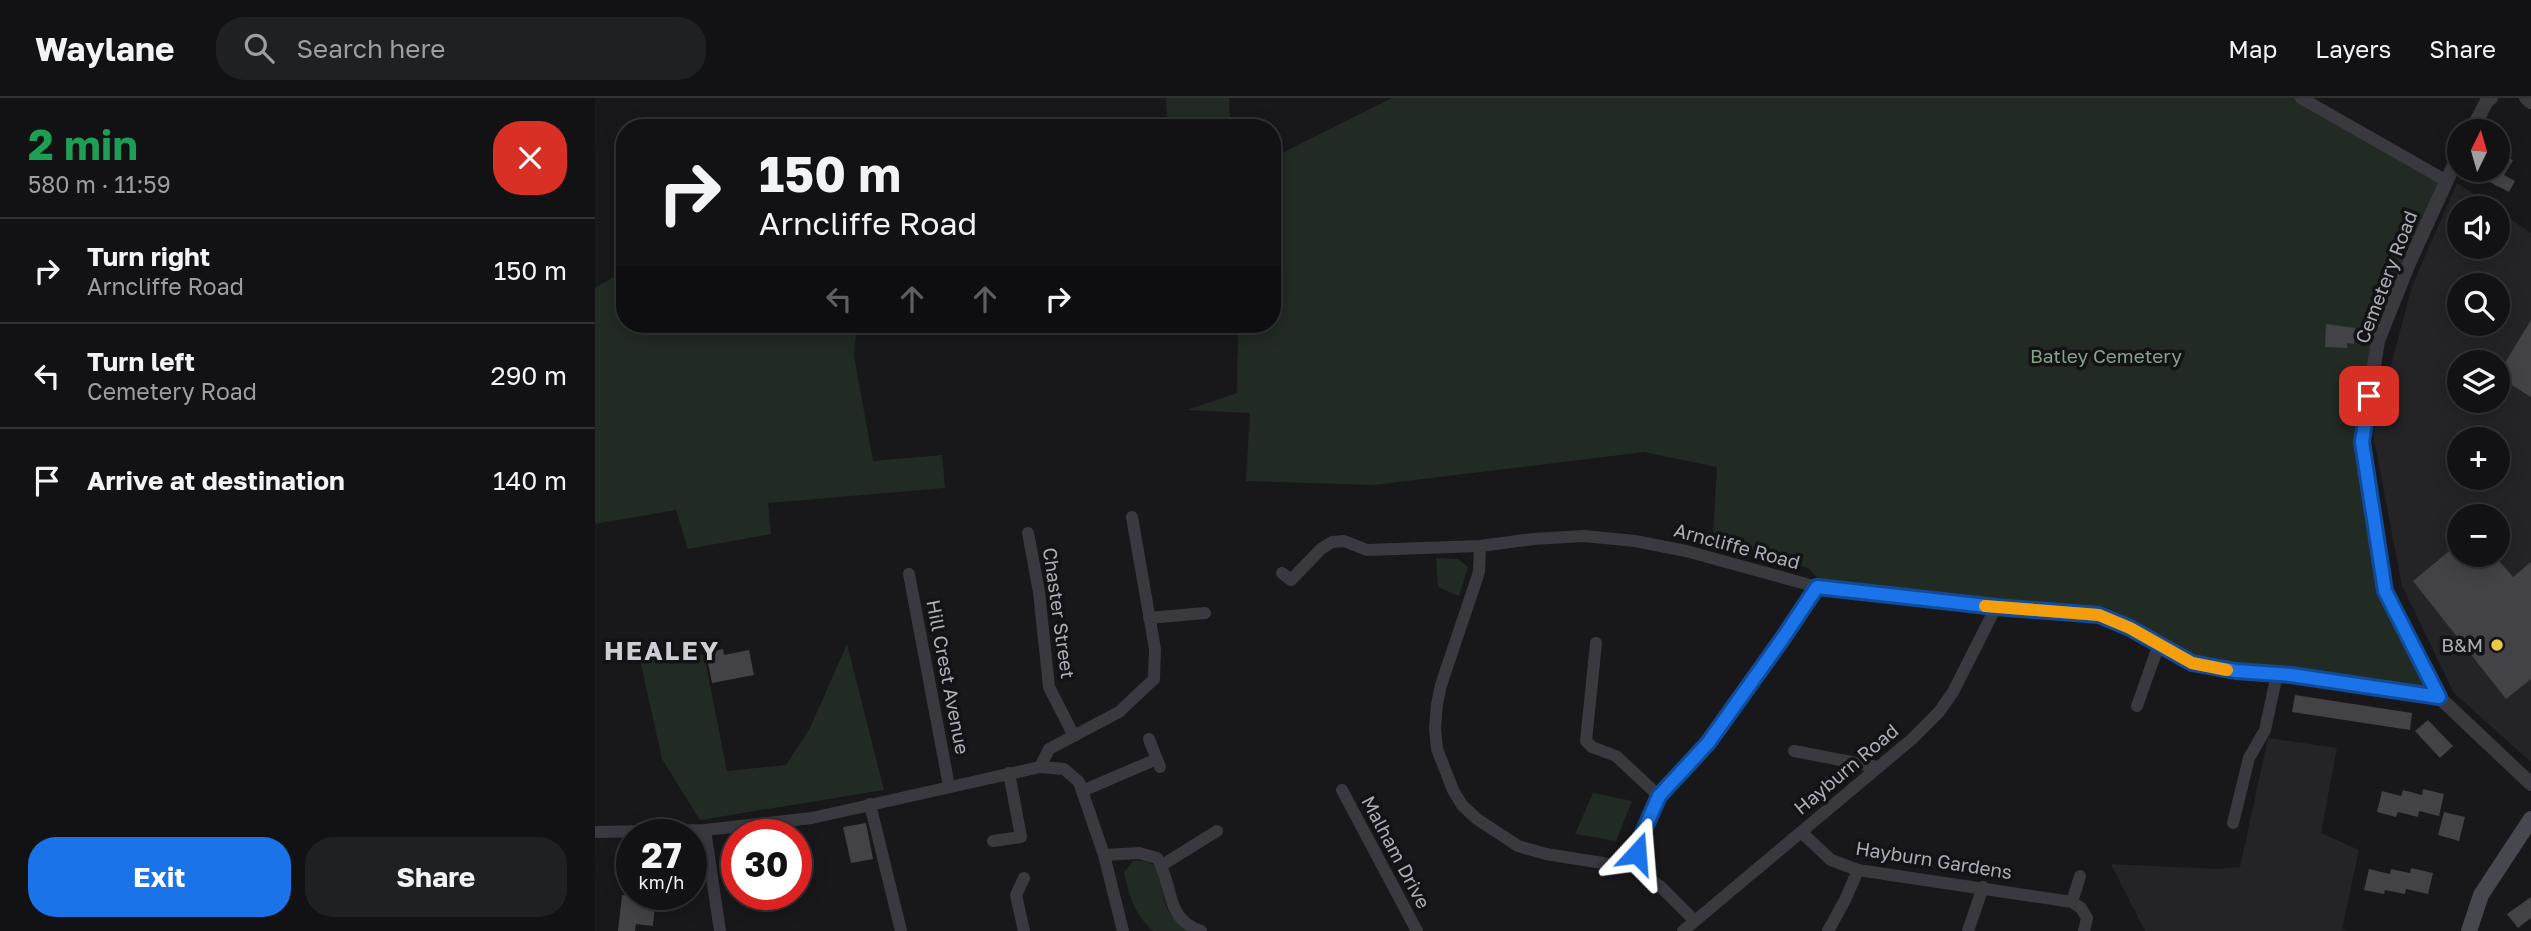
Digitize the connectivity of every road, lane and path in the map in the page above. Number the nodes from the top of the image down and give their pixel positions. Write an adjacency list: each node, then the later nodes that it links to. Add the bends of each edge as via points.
1 (2301, 98): 7 (street)
2 (2491, 98): 5 (street)
3 (2526, 98): 4 (street)
4 (2531, 102)
5 (2477, 119)
6 (2447, 176): 7 (street, Cemetery Road)
7 (2445, 180): 20 (street, Cemetery Road, via 2378,341 2362,442 2385,591)
8 (1132, 517): 16 (street)
9 (1028, 533): 22 (street, Chaster Street, via 1049,687)
10 (1480, 545): 11 (street, Arncliffe Road, via 1367,550 1344,541 1332,542 1291,580); 13 (street, Arncliffe Road, via 1584,536 1635,541); 45 (street, via 1479,572 1437,704 1437,749 1453,790 1477,819 1518,846)
11 (1282, 573)
12 (909, 574): 29 (street, Hill Crest Avenue)
13 (1817, 587): 14 (street, Arncliffe Road); 32 (street, via 1708,743)
14 (1996, 607): 18 (street, Arncliffe Road, via 2099,615); 26 (street, Hayburn Road, via 1939,712)
15 (1205, 613): 16 (street)
16 (1149, 618): 22 (street, via 1154,679 1119,712)
17 (1596, 643): 32 (street, via 1586,741 1616,756)
18 (2159, 645): 19 (street, Arncliffe Road, via 2192,663); 21 (street)
19 (2277, 674): 20 (street, Arncliffe Road); 35 (street, via 2265,730 2249,758)
20 (2439, 697): 28 (street, Cemetery Road)
21 (2137, 706)
22 (1074, 736): 25 (street, via 1049,749)
23 (1149, 739): 31 (street, via 1159,763)
24 (1794, 751): 26 (street)
25 (1040, 767): 27 (street); 31 (street, via 1064,769 1079,782)
26 (1877, 767): 40 (street, Hayburn Road)
27 (1009, 774): 29 (street); 41 (street, via 1021,837)
28 (2531, 784)
29 (949, 786): 33 (street)
30 (1342, 790): 57 (street, Malham Drive)
31 (1081, 791): 43 (street)
32 (1659, 796): 45 (street, via 1641,837)
33 (870, 804): 36 (street, via 812,818); 53 (street)
34 (2531, 819): 62 (main road, via 2481,895)
35 (2233, 823)
36 (707, 830)
37 (1217, 831): 44 (street)
38 (595, 832): 39 (street)
39 (616, 832)
40 (1801, 832): 46 (street, Hayburn Gardens, via 1831,860); 51 (street, Hayburn Road)
41 (993, 841)
42 (707, 843): 52 (street)
43 (1104, 855): 44 (street, via 1139,853 1157,858); 55 (street)
44 (1162, 865): 56 (street, via 1177,916)
45 (1634, 868): 51 (street)
46 (1857, 870): 49 (street, Hayburn Gardens); 59 (street)
47 (2080, 876): 50 (street)
48 (1024, 878): 54 (street, via 1016,895)
49 (1983, 887): 50 (street, Hayburn Gardens); 60 (street)
50 (2072, 902): 61 (street, via 2087,918)
51 (1694, 920): 58 (street, Hayburn Road)
52 (720, 931)
53 (901, 931)
54 (1024, 931)
55 (1123, 931)
56 (1201, 931)
57 (1417, 931)
58 (1683, 931)
59 (1828, 931)
60 (1969, 931)
61 (2084, 931)
62 (2469, 931)

